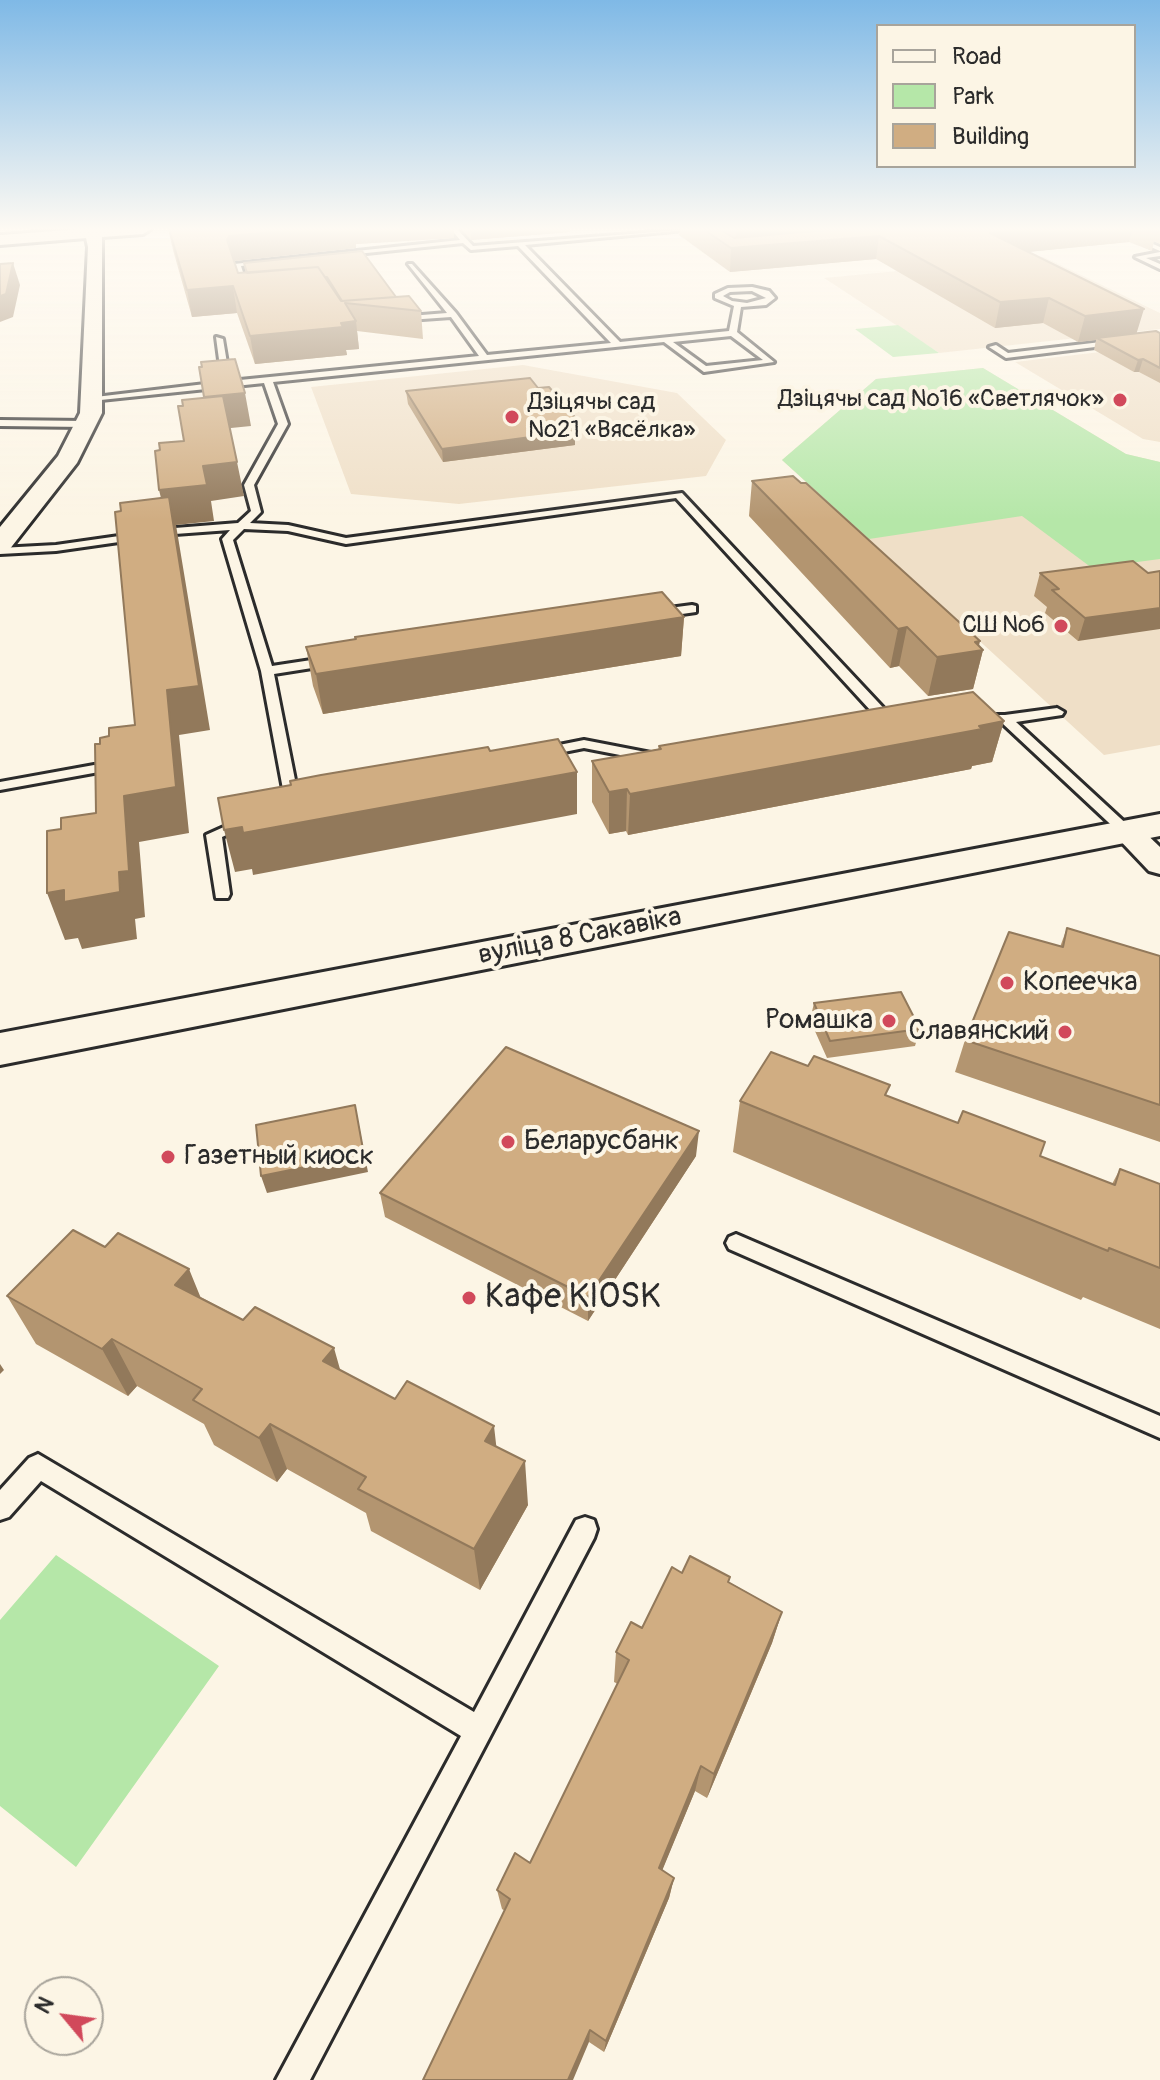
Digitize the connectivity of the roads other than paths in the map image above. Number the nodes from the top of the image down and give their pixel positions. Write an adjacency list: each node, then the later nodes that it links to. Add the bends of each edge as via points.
1 (93, 326): 16 (main road)
2 (461, 326): 11 (lane)
3 (600, 326): 9 (lane)
4 (734, 326): 5 (lane)
5 (733, 333): 8 (lane); 8 (lane, via 770,362 704,369)
6 (1160, 337): 10 (lane, via 1006,356)
7 (219, 339): 15 (lane)
8 (667, 341): 9 (lane)
9 (619, 346): 12 (lane)
10 (993, 347)
11 (478, 350): 12 (lane); 13 (lane, via 366,361)
12 (486, 360): 13 (lane)
13 (339, 374): 14 (lane)
14 (268, 381): 15 (lane); 19 (lane, via 283,424 249,485 256,512)
15 (226, 385): 16 (lane)
16 (91, 398): 18 (main road)
17 (0, 423): 18 (lane)
18 (86, 424): 20 (main road, via 69,458)
19 (240, 526): 21 (lane); 25 (lane, via 227,539); 28 (lane, via 288,528 346,541 678,495)
20 (0, 544)
21 (0, 551)
22 (692, 609): 23 (lane)
23 (645, 616)
24 (346, 659): 25 (lane)
25 (267, 671): 38 (lane, via 286,804 214,835)
26 (1057, 712): 27 (lane)
27 (1005, 719): 30 (lane); 36 (lane)
28 (887, 720): 29 (lane); 31 (lane)
29 (917, 720)
30 (961, 720)
31 (872, 722)
32 (523, 756): 33 (lane, via 584,744 658,759)
33 (673, 756)
34 (94, 769): 35 (lane)
35 (0, 786)
36 (1144, 829): 37 (street); 39 (main road, вуліца 8 Сакавіка)
37 (1160, 864)
38 (222, 894)
39 (0, 1049)
40 (736, 1243): 41 (lane)
41 (1160, 1427)
42 (0, 1508): 44 (lane, via 38,1466)
43 (585, 1529): 44 (lane)
44 (479, 1731): 45 (lane)
45 (292, 2080)

